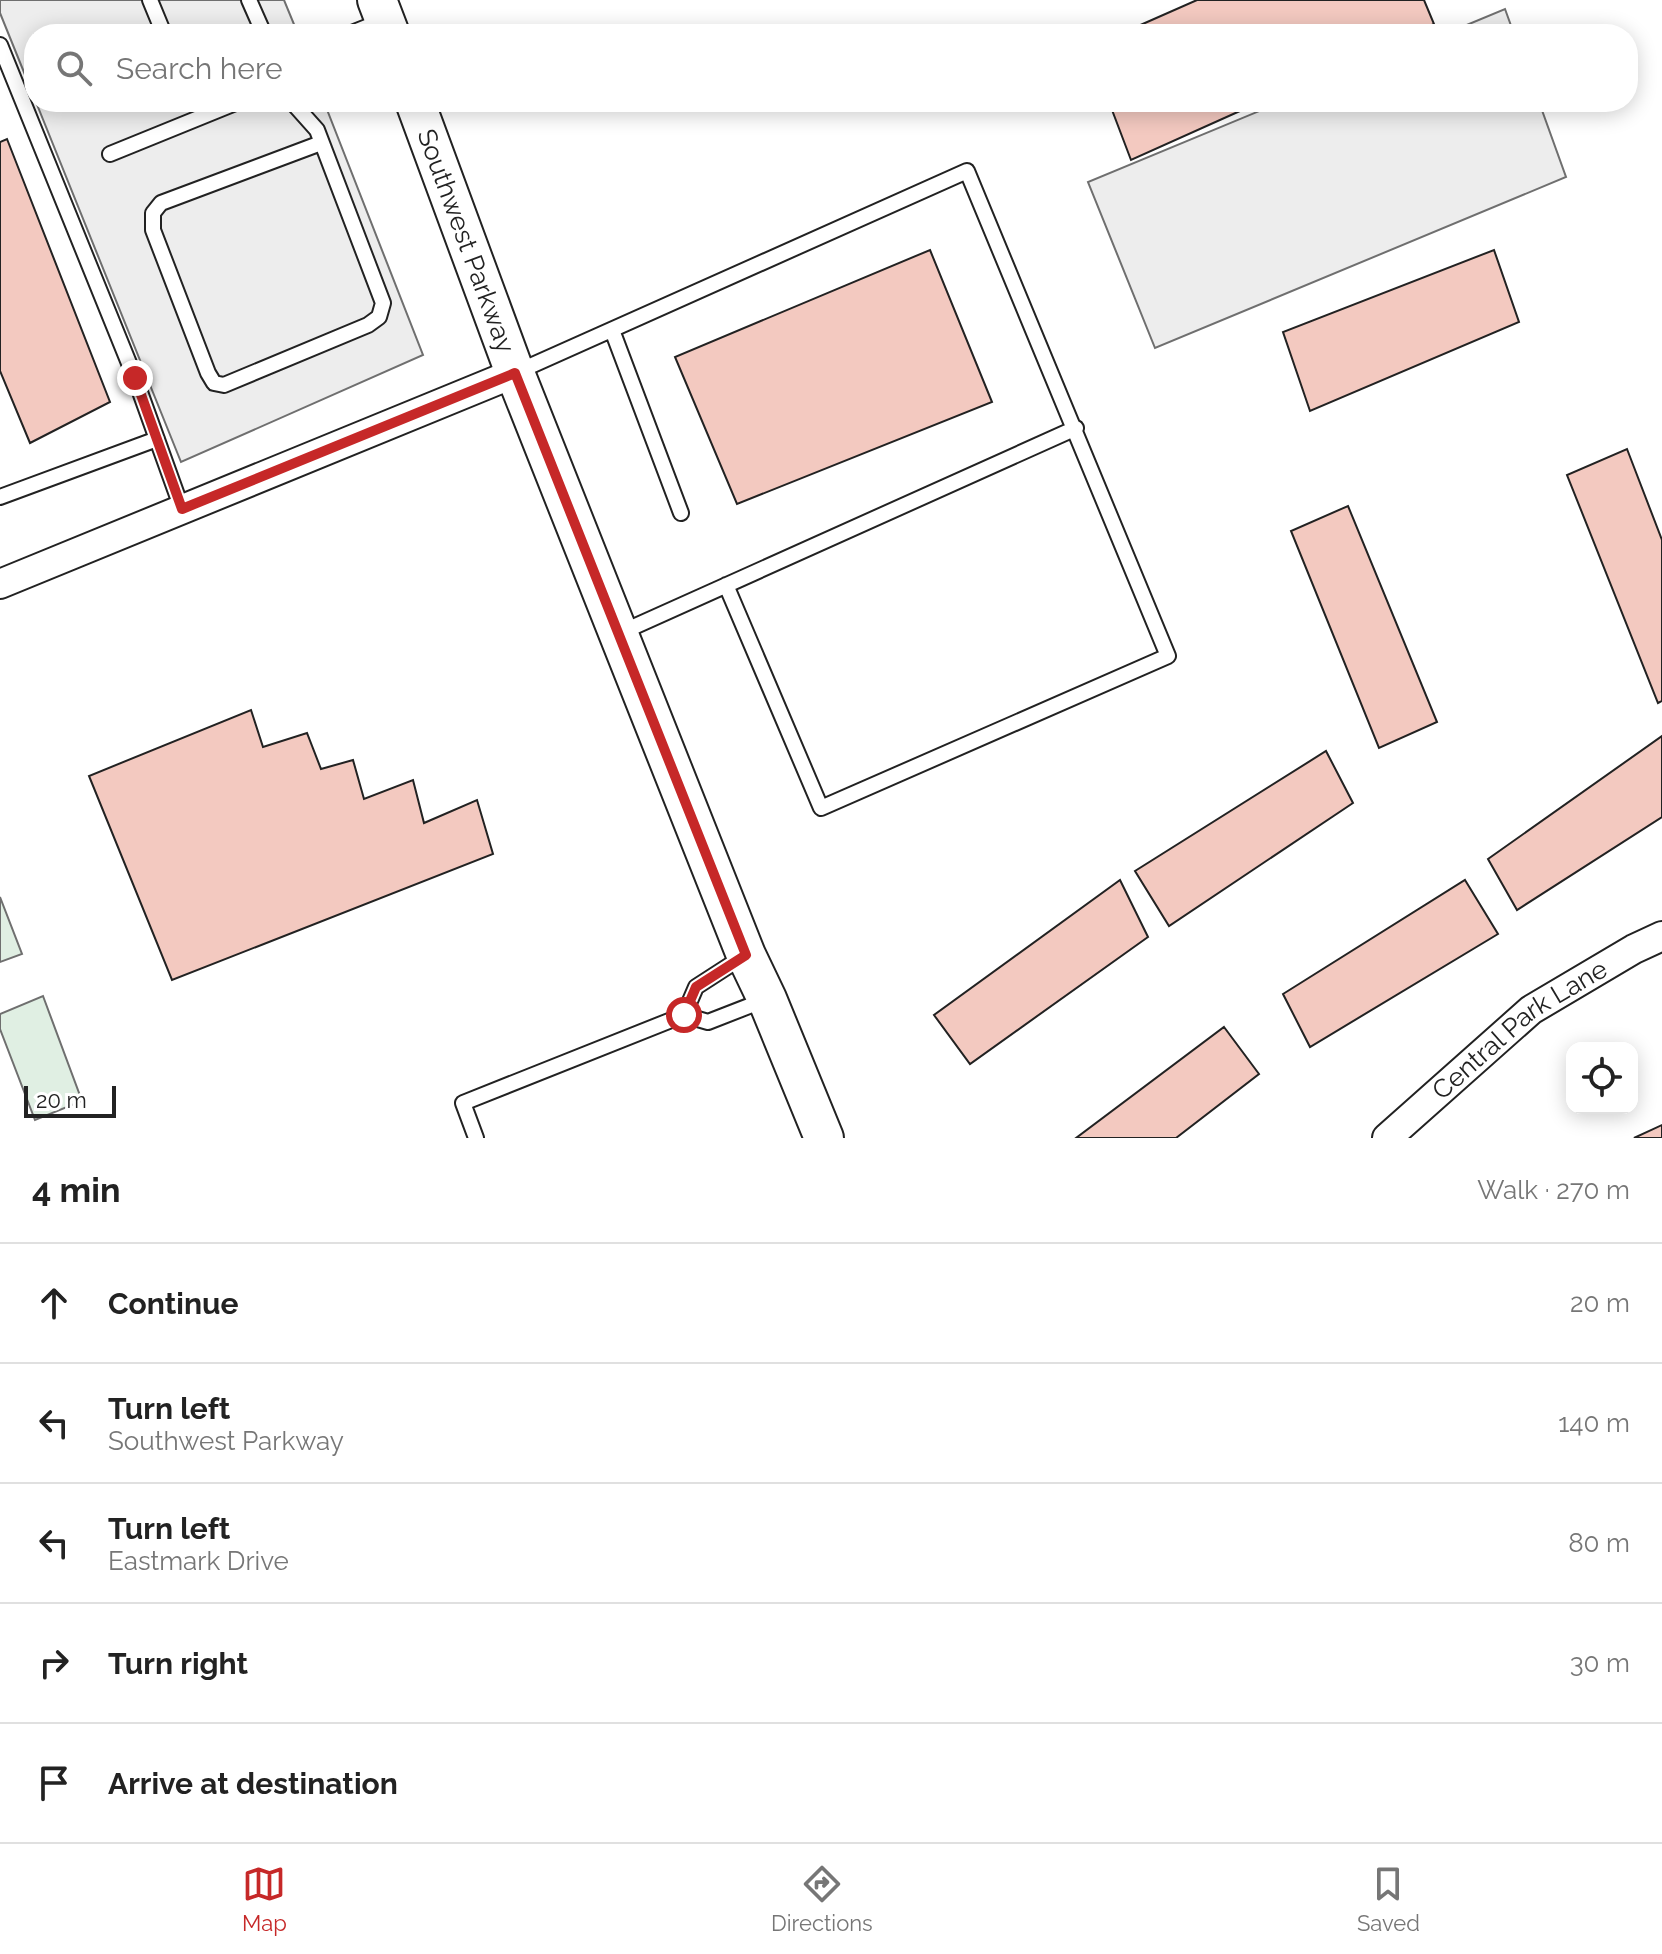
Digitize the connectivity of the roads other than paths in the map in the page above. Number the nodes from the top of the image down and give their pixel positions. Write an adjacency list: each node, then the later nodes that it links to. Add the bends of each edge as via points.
1 (150, 0): 3 (lane)
2 (249, 0): 4 (lane)
3 (160, 24)
4 (260, 24)
5 (0, 45): 6 (lane)
6 (24, 104)
7 (27, 112): 18 (lane)
8 (197, 112): 12 (lane)
9 (212, 112): 12 (lane)
10 (301, 112): 13 (lane)
11 (419, 112): 16 (main road, Southwest Parkway)
12 (199, 117): 14 (lane)
13 (321, 143): 13 (lane, via 161,203 153,213 153,230 214,383 224,385 379,317 383,303)
14 (110, 154)
15 (612, 330): 16 (lane); 17 (lane, via 967,171); 21 (lane)
16 (515, 373): 20 (street); 24 (main road, Southwest Parkway)
17 (1076, 428): 23 (lane); 23 (lane, via 1168,656 821,808)
18 (157, 439): 19 (lane); 20 (lane)
19 (0, 497)
20 (182, 509): 22 (street)
21 (681, 513)
22 (0, 584)
23 (726, 585): 24 (lane)
24 (619, 633): 26 (main road, Southwest Parkway)
25 (1662, 936): 31 (street, Central Park Lane, via 1531,1010)
26 (746, 955): 27 (main road, Southwest Parkway); 28 (lane, via 696,987)
27 (767, 999): 28 (lane, via 708,1022); 30 (main road, Southwest Parkway)
28 (684, 1015): 29 (lane, via 463,1103)
29 (476, 1138)
30 (824, 1138)
31 (1387, 1138)

